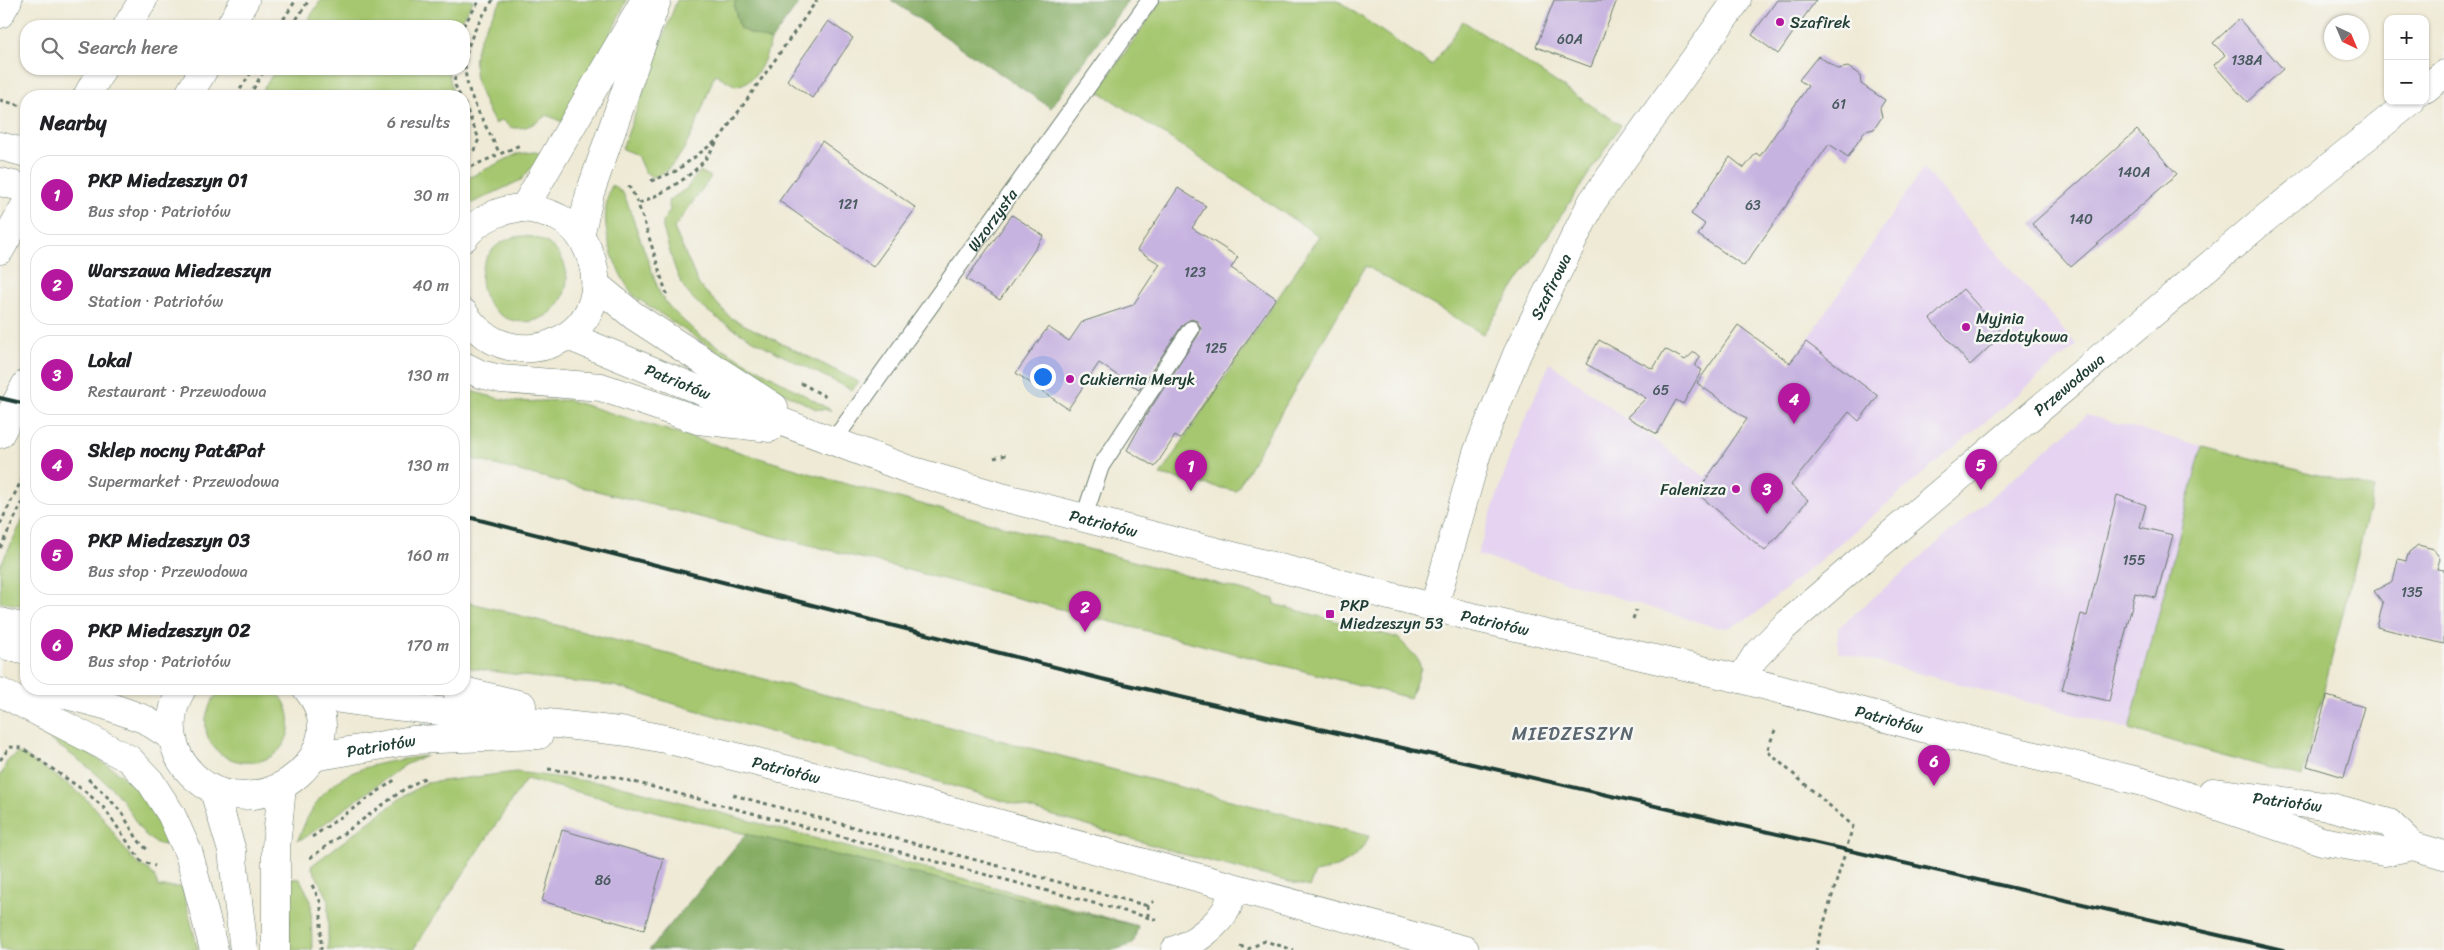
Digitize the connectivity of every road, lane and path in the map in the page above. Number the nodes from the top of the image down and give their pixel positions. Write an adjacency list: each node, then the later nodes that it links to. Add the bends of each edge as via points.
1 (8, 0): 13 (main road)
2 (143, 0): 14 (main road)
3 (246, 0): 15 (main road)
4 (296, 0): 16 (path)
5 (309, 0): 17 (path)
6 (480, 0): 18 (path)
7 (493, 0): 19 (path)
8 (645, 0): 51 (main road)
9 (657, 0): 54 (main road, via 590,193)
10 (817, 0): 39 (path)
11 (1150, 0): 66 (lane, Wzorzysta)
12 (1736, 0): 72 (main road, Szafirowa, via 1592,202 1517,354 1477,453)
13 (0, 14)
14 (131, 20)
15 (234, 20)
16 (283, 20)
17 (296, 20)
18 (467, 20)
19 (470, 41)
20 (2444, 74): 27 (main road)
21 (99, 75): 28 (main road)
22 (200, 75): 29 (main road)
23 (249, 75): 30 (path)
24 (261, 75): 31 (path)
25 (454, 75): 32 (path)
26 (464, 75): 33 (path)
27 (2429, 86)
28 (90, 90)
29 (192, 90)
30 (240, 90)
31 (253, 90)
32 (457, 90)
33 (468, 90)
34 (470, 96): 43 (path)
35 (0, 100): 36 (path)
36 (20, 105)
37 (2405, 105): 77 (main road, Przewodowa, via 1867,554 1784,627 1755,657)
38 (470, 117): 44 (path, via 479,139)
39 (720, 138): 46 (path, via 676,171); 50 (path, via 702,164 656,196)
40 (524, 144): 43 (path)
41 (0, 146): 42 (main road)
42 (20, 151)
43 (500, 152): 45 (path)
44 (470, 153)
45 (470, 167)
46 (651, 181)
47 (0, 182): 49 (main road)
48 (625, 183): 50 (path, via 632,188)
49 (20, 187)
50 (639, 203): 57 (path, via 647,237 667,294)
51 (524, 208): 53 (main road, via 500,212); 54 (main road, via 561,217)
52 (20, 215): 55 (main road)
53 (470, 231)
54 (580, 236): 56 (main road, via 593,260)
55 (0, 250)
56 (596, 285): 60 (main road, via 590,313); 66 (main road, Patriotów, via 634,316)
57 (673, 301)
58 (470, 320): 60 (main road, via 477,329 507,347 546,347)
59 (1192, 329): 69 (lane, via 1101,466)
60 (568, 336): 66 (main road, Patriotów, via 721,400)
61 (470, 369): 66 (main road, via 501,379 601,388 698,420)
62 (798, 382): 64 (path)
63 (20, 396): 65 (main road)
64 (832, 400)
65 (0, 434)
66 (825, 437): 69 (main road, Patriotów, via 910,470)
67 (20, 484): 70 (path)
68 (20, 507): 71 (path)
69 (1084, 517): 72 (main road, Patriotów)
70 (0, 524)
71 (0, 548)
72 (1434, 606): 77 (main road, Patriotów)
73 (0, 622): 74 (main road)
74 (20, 627)
75 (0, 644): 76 (main road)
76 (20, 649)
77 (1741, 679): 100 (main road, Patriotów, via 1945,734 2151,784 2322,841 2384,852 2413,846)
78 (0, 683): 79 (main road)
79 (20, 685)
80 (0, 692): 99 (main road, via 129,759 150,781 171,814)
81 (470, 692): 87 (main road)
82 (66, 695): 88 (main road, via 144,719)
83 (179, 695): 88 (main road, via 172,713)
84 (311, 695): 89 (main road, via 320,714 321,728)
85 (324, 695): 87 (main road, Patriotów, via 368,704)
86 (1775, 730): 116 (path, via 1767,751 1854,826)
87 (628, 732): 89 (main road, Patriotów, via 412,740); 104 (main road, Patriotów, via 957,812)
88 (172, 737): 96 (main road, via 186,768)
89 (314, 757): 95 (main road)
90 (0, 760): 102 (path, via 10,747 22,748 86,792 104,808 141,861)
91 (542, 768): 106 (path, via 615,777)
92 (82, 774): 99 (path, via 102,790 142,846 157,856)
93 (433, 775): 101 (path, via 403,790)
94 (400, 777): 98 (path, via 303,844)
95 (282, 787): 96 (main road, via 245,797); 98 (main road)
96 (214, 791): 109 (main road, via 232,851)
97 (726, 793): 105 (path)
98 (276, 847): 110 (main road)
99 (189, 854): 108 (main road)
100 (2444, 855)
101 (309, 859)
102 (160, 867)
103 (309, 880): 111 (path, via 321,903)
104 (1233, 888): 107 (main road, via 1227,907); 115 (main road, Patriotów)
105 (1148, 906)
106 (1165, 922)
107 (1202, 934): 112 (main road); 113 (path)
108 (214, 950)
109 (244, 950)
110 (276, 950)
111 (321, 950)
112 (1175, 950)
113 (1247, 950): 114 (path, via 1265,941)
114 (1294, 950)
115 (1465, 950)
116 (1816, 950)

